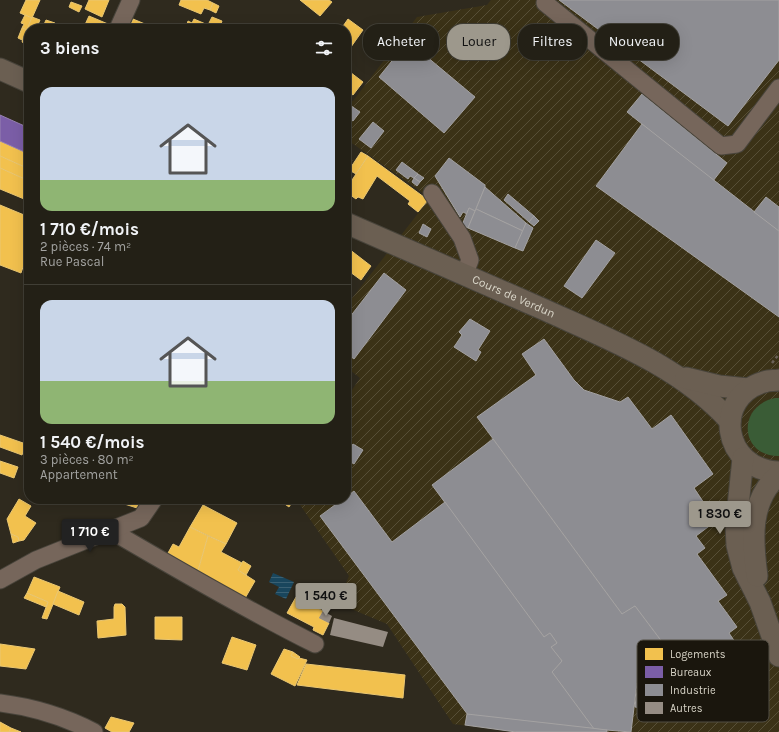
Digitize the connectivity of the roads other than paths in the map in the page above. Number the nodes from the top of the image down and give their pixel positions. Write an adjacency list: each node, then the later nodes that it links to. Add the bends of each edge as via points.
1 (131, 0): 3 (street)
2 (545, 3): 6 (street, via 721,146 737,144)
3 (120, 24)
4 (0, 69): 5 (main road)
5 (24, 80)
6 (779, 88)
7 (432, 193): 9 (street, via 462,238 470,260)
8 (351, 225): 9 (main road, Cours de Verdun)
9 (464, 275): 10 (main road, Cours de Verdun, via 617,343)
10 (678, 376): 12 (main road, Cours de Verdun, via 719,386); 13 (main road, Cours de Verdun, via 712,402)
11 (779, 380): 12 (main road, via 764,381)
12 (748, 389): 13 (main road, via 737,402)
13 (730, 421): 14 (main road, via 734,446)
14 (743, 458): 15 (main road, via 755,467); 19 (main road, via 736,526 737,545 743,568)
15 (779, 473): 19 (main road, via 761,496 753,523 753,549)
16 (150, 504): 17 (street, via 140,518)
17 (110, 530): 18 (street, via 36,560); 20 (street, via 207,586)
18 (0, 580)
19 (760, 602): 21 (main road)
20 (316, 644)
21 (779, 656)
22 (0, 703): 23 (street, via 46,713)
23 (94, 732)

